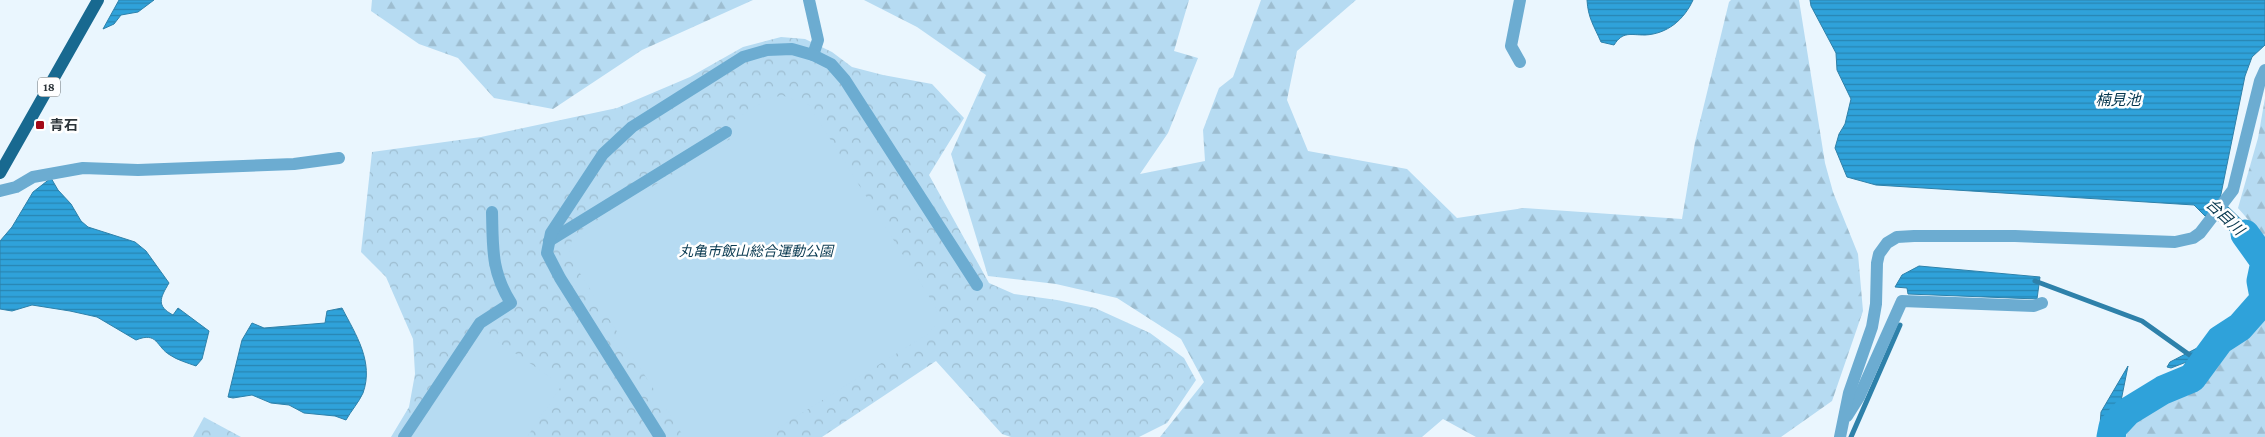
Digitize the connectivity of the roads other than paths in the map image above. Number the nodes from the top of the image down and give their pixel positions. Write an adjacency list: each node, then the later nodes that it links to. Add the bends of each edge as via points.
1 (98, 0): 9 (main road, 18)
2 (809, 0): 4 (street, via 818,40)
3 (1520, 0): 5 (street, via 1511,46)
4 (813, 55): 12 (street, via 792,49 767,50 743,57 632,127 603,154); 13 (street, via 831,64 845,80)
5 (1520, 62)
6 (2265, 70): 15 (street, via 2238,176 2226,200 2193,238 2174,242 1914,236 1897,237 1887,243 1879,254 1872,327 1849,393)
7 (726, 132): 12 (street)
8 (339, 158): 10 (street, via 294,164 138,170 83,168 33,177 16,187)
9 (0, 173)
10 (0, 191)
11 (492, 212): 16 (street, via 495,266 500,286 511,303 480,323)
12 (549, 241): 17 (street, via 547,253 560,278)
13 (977, 285)
14 (2042, 303): 15 (street, via 2034,306 1902,300 1859,397)
15 (1843, 422): 18 (street)
16 (404, 437)
17 (660, 437)
18 (1840, 437)

